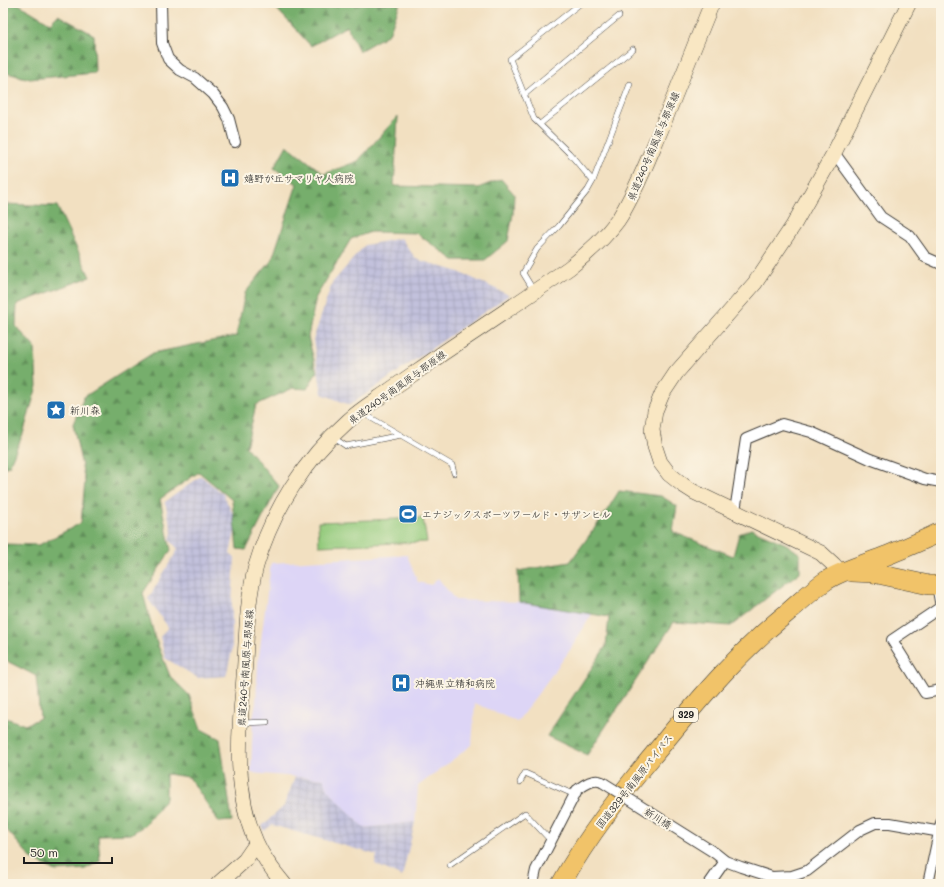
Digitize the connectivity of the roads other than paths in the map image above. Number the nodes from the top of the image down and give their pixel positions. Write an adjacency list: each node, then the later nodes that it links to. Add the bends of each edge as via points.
1 (161, 3): 10 (street, via 162,43 168,59 213,94 229,119)
2 (581, 3): 8 (lane, via 510,59)
3 (712, 3): 14 (main road, 県道240号南風原与那原線, via 628,204 607,234 592,249)
4 (908, 3): 11 (main road)
5 (619, 16): 8 (lane)
6 (633, 49): 9 (lane)
7 (630, 84): 12 (lane)
8 (524, 95): 9 (lane, via 534,118)
9 (540, 124): 12 (lane)
10 (235, 142)
11 (833, 155): 13 (street, via 838,158 881,217 910,236 925,257); 20 (main road, via 793,226 755,283 676,373 662,394 655,411 652,430 655,447 660,462 669,474 694,492)
12 (593, 181): 14 (lane, via 559,226 537,249 524,273)
13 (941, 264)
14 (534, 292): 15 (main road, 県道240号南風原与那原線)
15 (360, 411): 16 (lane); 17 (main road, 県道240号南風原与那原線)
16 (402, 435): 17 (lane, via 346,446); 18 (lane, via 452,465)
17 (332, 436): 27 (main road, 県道240号南風原与那原線, via 303,471 283,501 263,544 252,585 246,631)
18 (454, 473)
19 (941, 482): 20 (street, via 924,479 870,459 811,432 782,424 746,439)
20 (735, 511): 22 (main road, via 821,553)
21 (941, 532): 22 (highway, 国道329号南風原バイパス / 329)
22 (841, 573): 23 (highway, 国道329号南風原バイパス / 329, via 873,573); 38 (highway, 国道329号南風原バイパス / 329, via 827,580 775,623 712,686 637,774 600,823)
23 (939, 585): 24 (street)
24 (941, 607): 25 (street, via 892,640 925,693)
25 (941, 690)
26 (267, 722): 27 (lane)
27 (240, 723): 32 (main road, 県道240号南風原与那原線, via 240,782 247,820)
28 (520, 782): 29 (lane, via 525,773)
29 (575, 795): 31 (street); 33 (street, 新川橋, bridge, via 577,790 588,782 602,782)
30 (940, 829): 33 (street, 新川橋, via 875,823 860,830 807,871 792,876 772,877); 40 (street)
31 (551, 841): 34 (lane, via 525,813); 37 (street, via 536,870)
32 (256, 844): 35 (main road, via 245,860); 36 (main road, 県道240号南風原与那原線, via 268,865)
33 (725, 861): 39 (street)
34 (450, 866)
35 (218, 884)
36 (284, 884)
37 (533, 884)
38 (561, 884)
39 (709, 884)
40 (928, 884)

